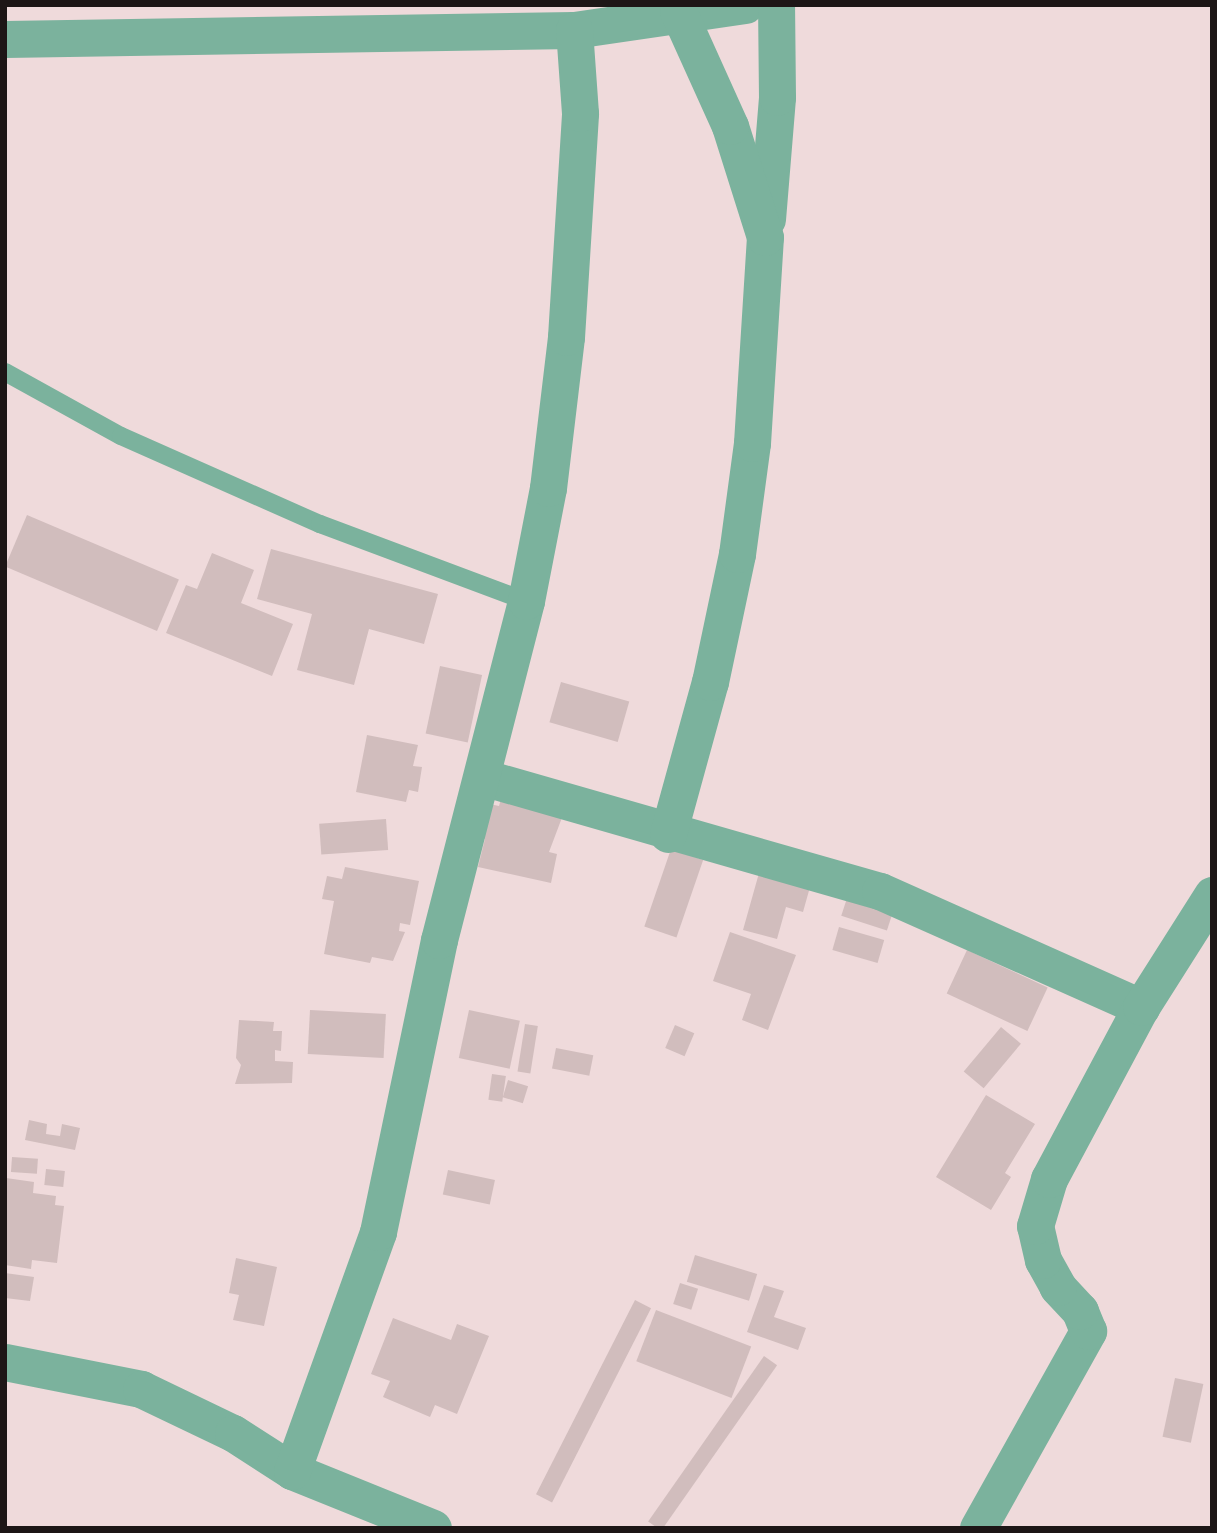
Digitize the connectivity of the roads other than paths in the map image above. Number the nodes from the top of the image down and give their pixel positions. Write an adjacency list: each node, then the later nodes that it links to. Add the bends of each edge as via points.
1 (745, 5): 3 (street)
2 (776, 5): 6 (street, via 777,97)
3 (677, 8): 4 (street); 6 (street, via 730,126)
4 (574, 30): 5 (street); 8 (street, via 580,113 566,337 548,488)
5 (5, 39)
6 (765, 237): 10 (street, via 753,429 737,554 710,682)
7 (5, 372): 8 (lane, via 121,436 320,524)
8 (526, 601): 9 (street)
9 (482, 777): 10 (street); 14 (street, via 409,1068 378,1232)
10 (668, 834): 12 (street, via 880,891)
11 (1212, 895): 12 (street)
12 (1141, 1007): 16 (street, via 1049,1179 1035,1226 1043,1260 1058,1287 1080,1311 1088,1331)
13 (5, 1362): 14 (street, via 141,1389 233,1433)
14 (292, 1471): 15 (street)
15 (433, 1528)
16 (978, 1528)

